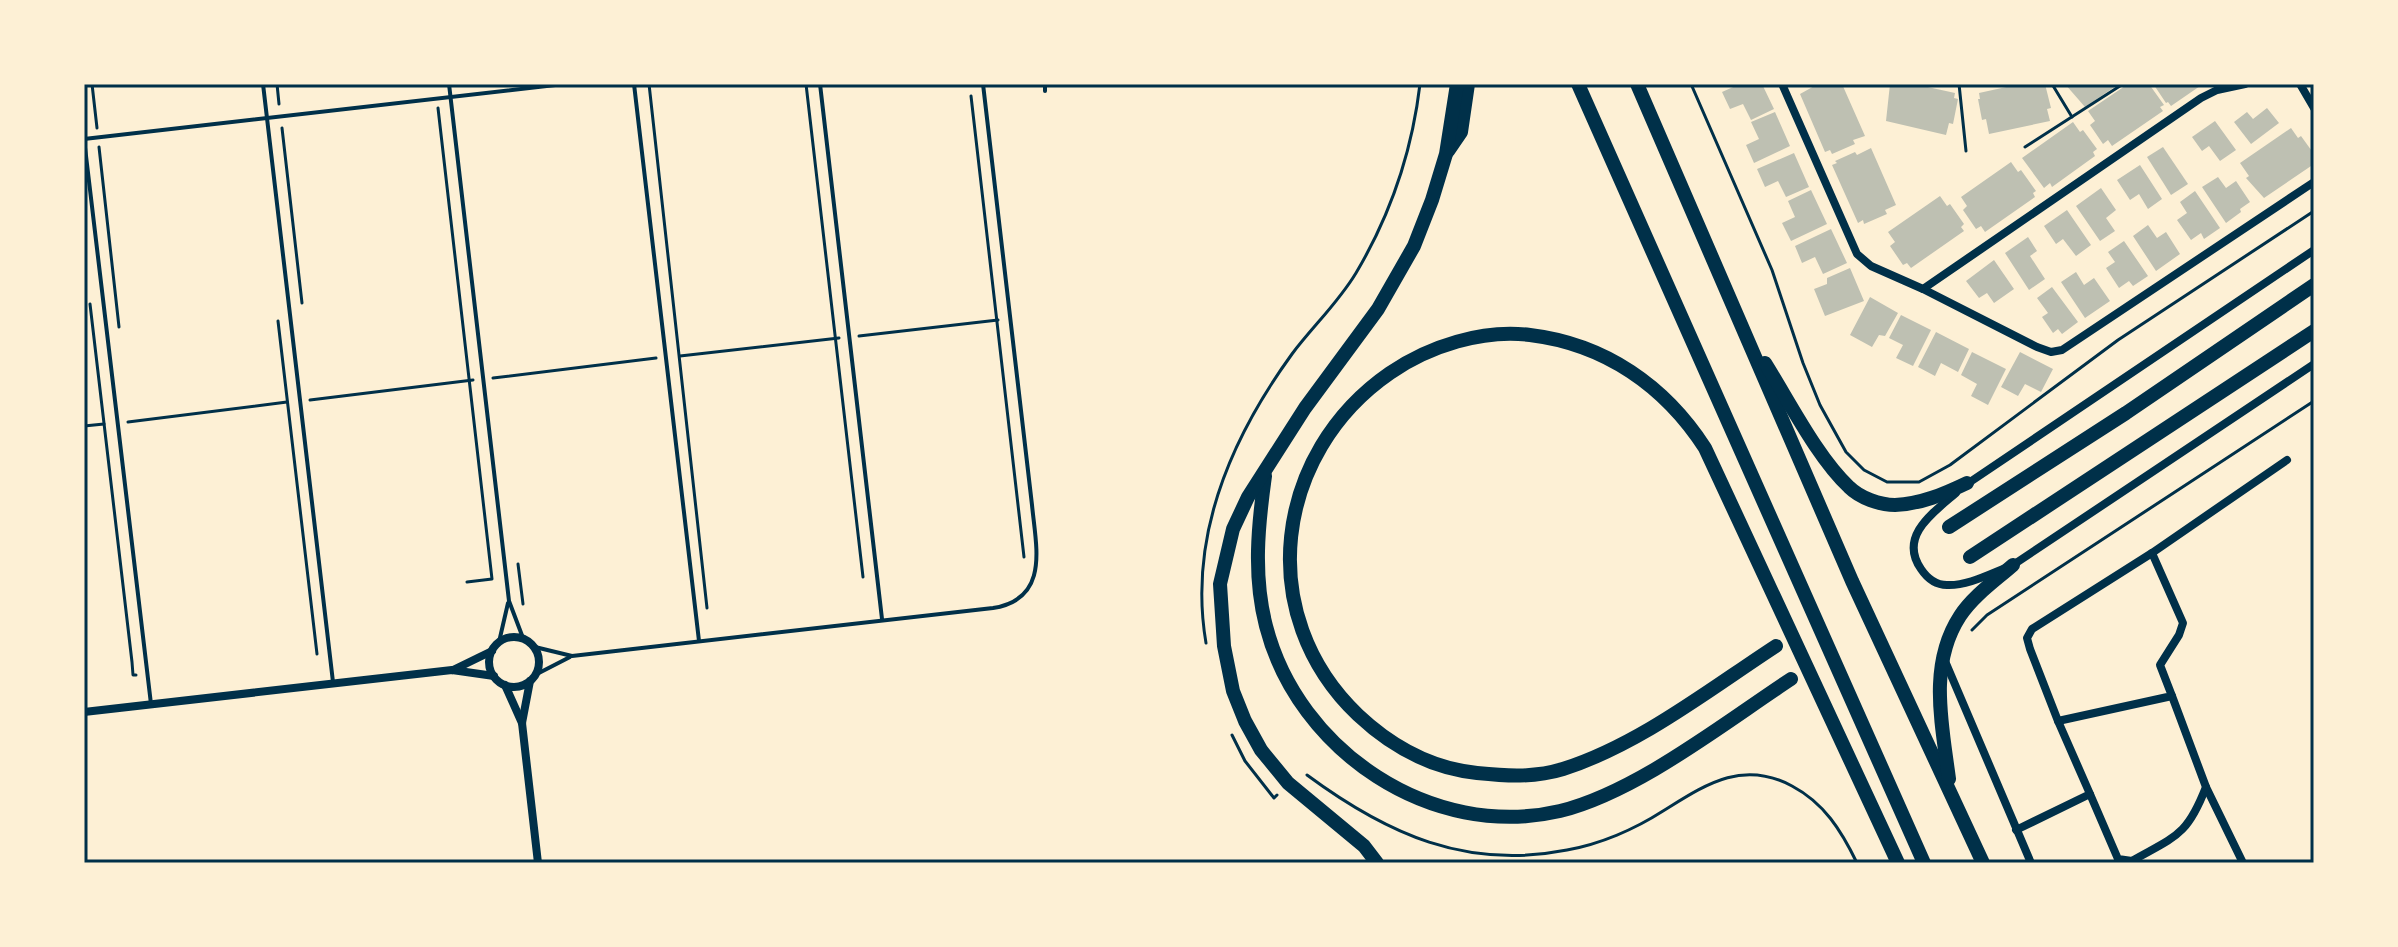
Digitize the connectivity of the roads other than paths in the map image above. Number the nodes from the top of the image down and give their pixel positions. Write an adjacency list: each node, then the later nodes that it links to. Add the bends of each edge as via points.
1 (263, 84): 18 (lane)
2 (449, 84): 16 (lane)
3 (564, 84): 16 (lane)
4 (634, 84): 38 (lane)
5 (820, 84): 36 (lane)
6 (983, 84): 36 (lane, via 1036,571 1024,594 1005,606)
7 (1045, 84): 15 (lane)
8 (1457, 84): 20 (main road)
9 (1468, 84): 20 (main road, via 1461,132)
10 (1578, 84): 63 (main road)
11 (1637, 84): 25 (main road)
12 (1782, 84): 24 (street, via 1857,254 1871,266)
13 (2245, 84): 24 (street, via 2201,98)
14 (2300, 84): 17 (street)
15 (1045, 91)
16 (450, 98): 18 (lane); 35 (lane)
17 (2314, 108)
18 (267, 117): 19 (lane); 49 (lane)
19 (84, 139): 52 (lane)
20 (1446, 154): 29 (main road, via 1414,246 1395,281)
21 (2314, 182): 24 (street, via 2062,350 2037,347)
22 (2314, 250): 30 (street)
23 (2314, 285): 31 (main road)
24 (1923, 289)
25 (1741, 324): 30 (main road, via 1850,488 1895,505 1938,497); 58 (main road)
26 (2314, 331): 33 (main road)
27 (2314, 364): 34 (street)
28 (2287, 460): 32 (street)
29 (1265, 471): 48 (main road, via 1258,590 1280,665 1326,735 1365,769 1408,795 1481,815 1538,814 1576,806 1625,786); 61 (main road, via 1240,512 1222,572 1221,627 1233,691 1270,762)
30 (1967, 483): 34 (street, via 1921,525 1914,544 1917,564 1932,581 1951,586)
31 (1949, 527)
32 (2152, 553): 51 (street, via 2183,623 2160,665); 54 (street, via 2032,629 2027,638)
33 (1970, 557)
34 (2013, 565): 44 (main road, via 1960,616)
35 (509, 601): 37 (lane); 39 (lane)
36 (882, 619): 38 (lane)
37 (523, 638): 39 (street); 41 (street)
38 (699, 641): 43 (lane)
39 (499, 642): 42 (street)
40 (1776, 646): 62 (main road, via 1676,712 1562,769 1510,776 1432,764 1366,723 1315,659 1291,585 1295,509 1327,434 1381,379 1425,353 1519,334 1566,342 1616,361 1674,406 1705,448)
41 (535, 647): 43 (lane); 47 (street, via 539,661)
42 (492, 651): 45 (street); 46 (street)
43 (572, 656): 47 (lane)
44 (1943, 656): 58 (main road, via 1940,706); 59 (street)
45 (452, 670): 46 (street); 49 (street)
46 (494, 676): 50 (street)
47 (532, 678): 50 (street, via 514,687); 55 (street)
48 (1791, 679)
49 (333, 684): 52 (street)
50 (505, 685): 55 (street)
51 (2172, 696): 54 (street); 56 (street)
52 (151, 704): 53 (street)
53 (84, 712)
54 (2058, 721): 57 (street)
55 (522, 723): 60 (street)
56 (2206, 787): 57 (street, via 2184,831 2132,861 2118,859); 66 (street)
57 (2090, 794): 59 (street)
58 (1951, 795): 64 (main road)
59 (2016, 830): 65 (street)
60 (538, 863)
61 (1377, 863)
62 (1898, 863)
63 (1924, 863)
64 (1983, 863)
65 (2031, 863)
66 (2243, 863)

